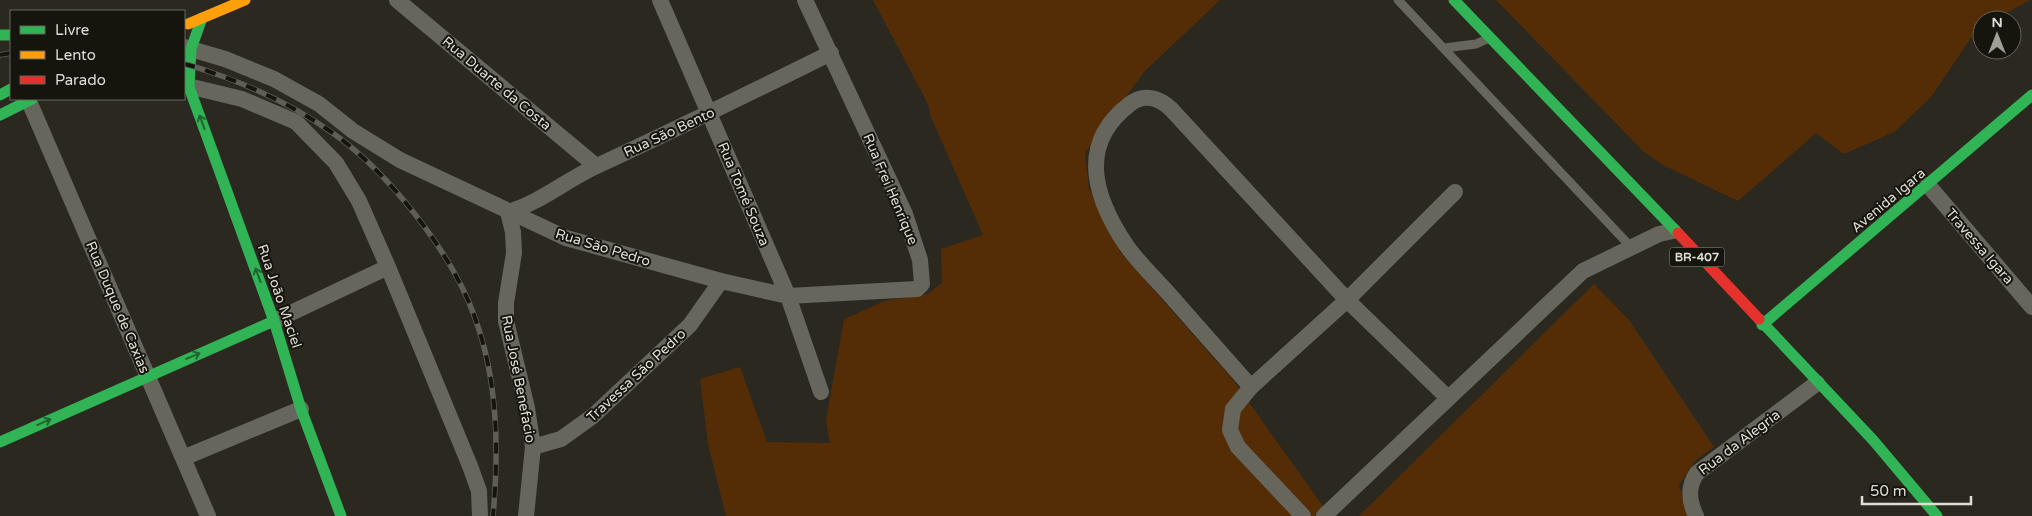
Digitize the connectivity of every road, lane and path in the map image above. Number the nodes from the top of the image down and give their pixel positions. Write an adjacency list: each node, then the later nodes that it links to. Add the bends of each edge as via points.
1 (245, 0): 7 (main road)
2 (397, 0): 19 (street, Rua Duarte da Costa)
3 (660, 0): 17 (street, Rua Tomé Souza)
4 (805, 0): 12 (street, Rua Frei Henrique)
5 (1398, 0): 11 (lane)
6 (1454, 0): 9 (main road, BR-407)
7 (202, 18): 8 (main road); 10 (main road)
8 (185, 26)
9 (1490, 38): 11 (lane, via 1476,44); 23 (main road, BR-407)
10 (187, 48): 13 (main road); 22 (street, Rua São Pedro, via 274,79 319,104 352,131 400,160)
11 (1444, 48): 24 (lane)
12 (831, 54): 17 (street, Rua São Bento); 27 (street, Rua Frei Henrique, via 905,214 920,260 922,284 917,290)
13 (186, 86): 25 (street, via 242,99 296,122 336,163 359,201); 30 (main road, Rua João Maciel, one-way to 13)
14 (2032, 95): 20 (main road, Avenida Igara)
15 (28, 100): 18 (main road)
16 (30, 100): 32 (street, Rua Duque de Caxias)
17 (709, 114): 19 (street, Rua São Bento); 27 (street, Rua Tomé Souza)
18 (0, 115)
19 (596, 166): 22 (street, Rua São Bento, via 555,192)
20 (1928, 186): 29 (street, Travessa Igara); 31 (main road, Avenida Igara)
21 (1455, 192): 28 (street)
22 (508, 212): 26 (street, Rua São Pedro, via 566,238); 39 (street, Rua José Benefacio, via 514,253 506,321)
23 (1673, 231): 24 (street, via 1658,234); 31 (main road, BR-407)
24 (1631, 247): 36 (street, via 1583,271)
25 (388, 267): 30 (street); 43 (street, via 470,466 479,491)
26 (721, 280): 27 (street, Rua São Pedro); 39 (street, Travessa São Pedro, via 690,325 593,416 561,439)
27 (788, 296): 35 (street, Rua Tomé Souza)
28 (1347, 300): 34 (street); 34 (street, via 1165,104 1144,98 1127,106 1104,134 1098,147 1094,163 1100,192 1126,245); 36 (street)
29 (2032, 307)
30 (274, 321): 32 (main road, one-way to 30); 37 (main road, Rua João Maciel)
31 (1762, 325): 33 (main road, BR-407)
32 (147, 376): 38 (main road, one-way to 32); 40 (street, Rua Duque de Caxias)
33 (1817, 383): 47 (street, Rua da Alegria, via 1697,473 1689,491); 48 (main road, BR-407, via 1873,440)
34 (1251, 387): 45 (street, via 1233,409 1230,430 1249,460)
35 (821, 392)
36 (1448, 398): 46 (street)
37 (301, 409): 40 (street); 42 (main road, Rua João Maciel)
38 (0, 442)
39 (533, 447): 44 (street, Rua José Benefacio)
40 (183, 458): 41 (street, Rua Duque de Caxias)
41 (208, 516)
42 (341, 516)
43 (480, 516)
44 (526, 516)
45 (1303, 516)
46 (1324, 516)
47 (1696, 516)
48 (1937, 516)

